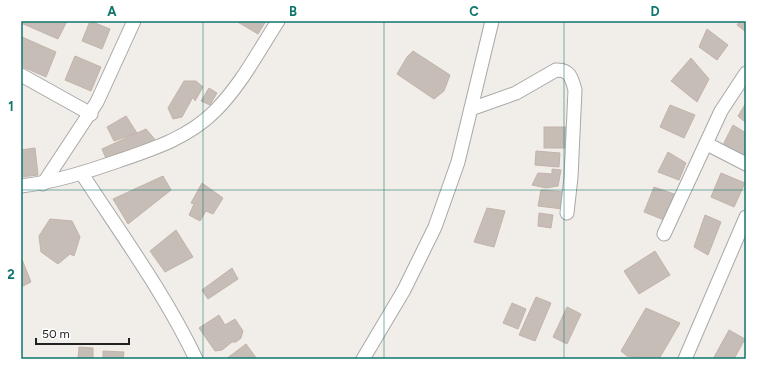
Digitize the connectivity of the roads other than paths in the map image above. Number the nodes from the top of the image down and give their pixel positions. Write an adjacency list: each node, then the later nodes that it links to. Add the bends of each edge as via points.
1 (134, 21): 7 (street)
2 (278, 21): 10 (street, via 229,96 197,126 160,147)
3 (492, 21): 6 (street)
4 (746, 73): 8 (street, via 721,111)
5 (21, 75): 7 (street)
6 (471, 109): 13 (street, via 516,93 556,70 562,70 571,76 575,90); 17 (street, via 458,162 435,227 404,290)
7 (91, 114): 11 (street)
8 (707, 144): 9 (street); 15 (street)
9 (746, 164)
10 (82, 174): 11 (street); 16 (street, via 150,278)
11 (43, 184): 12 (street)
12 (21, 186)
13 (567, 213)
14 (746, 217): 18 (street)
15 (664, 234)
16 (196, 359)
17 (363, 359)
18 (685, 359)

